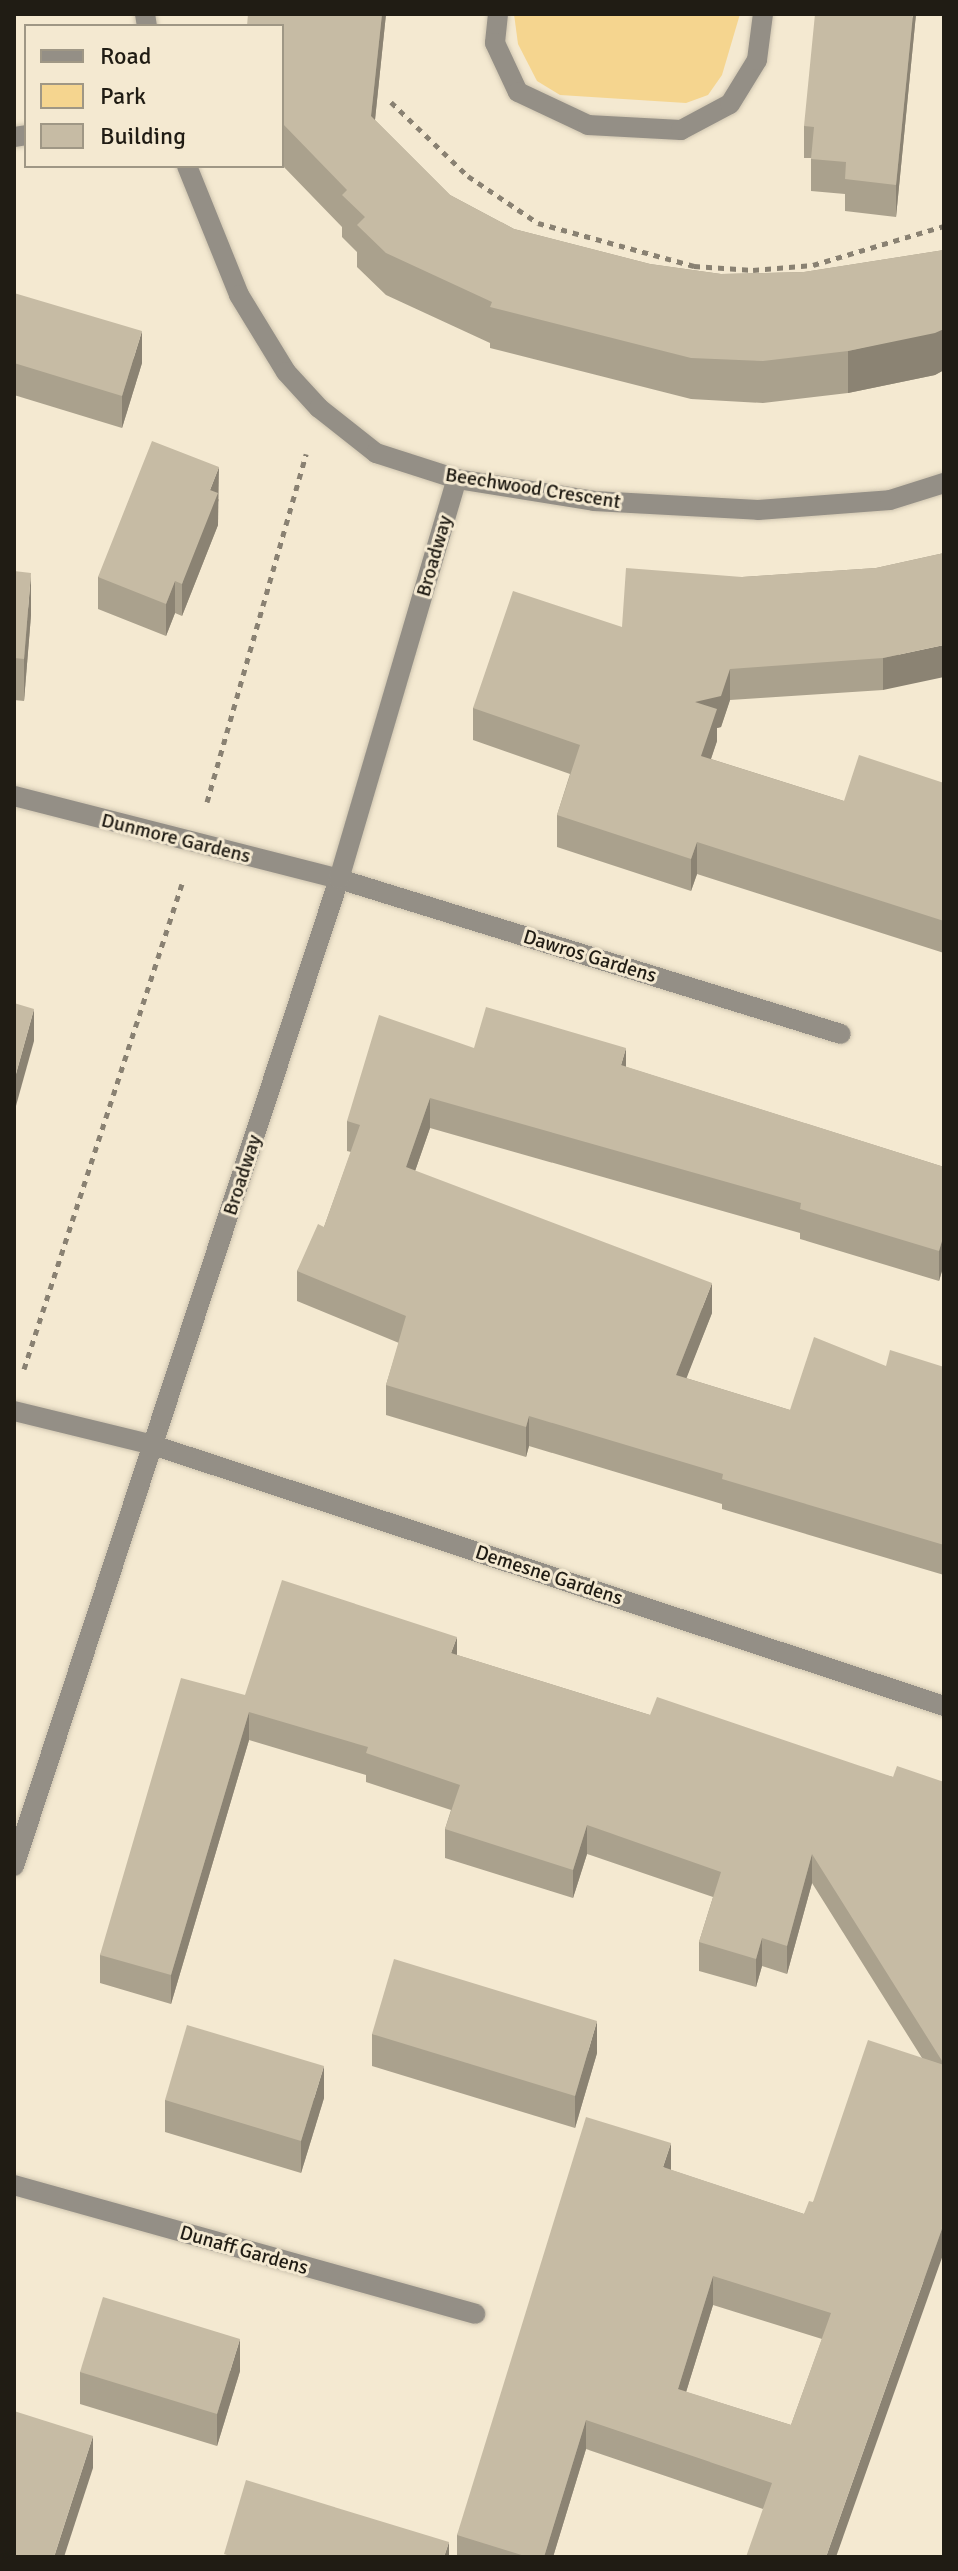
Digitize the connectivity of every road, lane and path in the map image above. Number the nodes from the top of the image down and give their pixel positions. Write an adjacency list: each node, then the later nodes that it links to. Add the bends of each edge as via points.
1 (498, 14): 2 (street, via 495,43 518,92 588,125 681,130 730,104 757,60)
2 (763, 14)
3 (391, 102): 5 (path, via 468,176 538,223 694,266 753,270 813,265)
4 (188, 168): 6 (street, Beechwood Crescent, via 239,295 286,372)
5 (944, 226)
6 (319, 408): 7 (street, Beechwood Crescent, via 376,453); 10 (path)
7 (457, 479): 8 (street, Beechwood Crescent, via 594,501 758,510 890,500); 11 (street, Broadway)
8 (944, 483)
9 (14, 796): 10 (street, Dunmore Gardens)
10 (196, 844): 11 (street, Dunmore Gardens); 13 (path)
11 (339, 879): 12 (street, Dawros Gardens); 15 (street, Broadway)
12 (841, 1034)
13 (19, 1386)
14 (14, 1411): 15 (street, Demesne Gardens)
15 (153, 1445): 16 (street, Demesne Gardens); 17 (street, Broadway)
16 (944, 1706)
17 (14, 1866)
18 (14, 2185): 19 (street, Dunaff Gardens)
19 (475, 2314)

